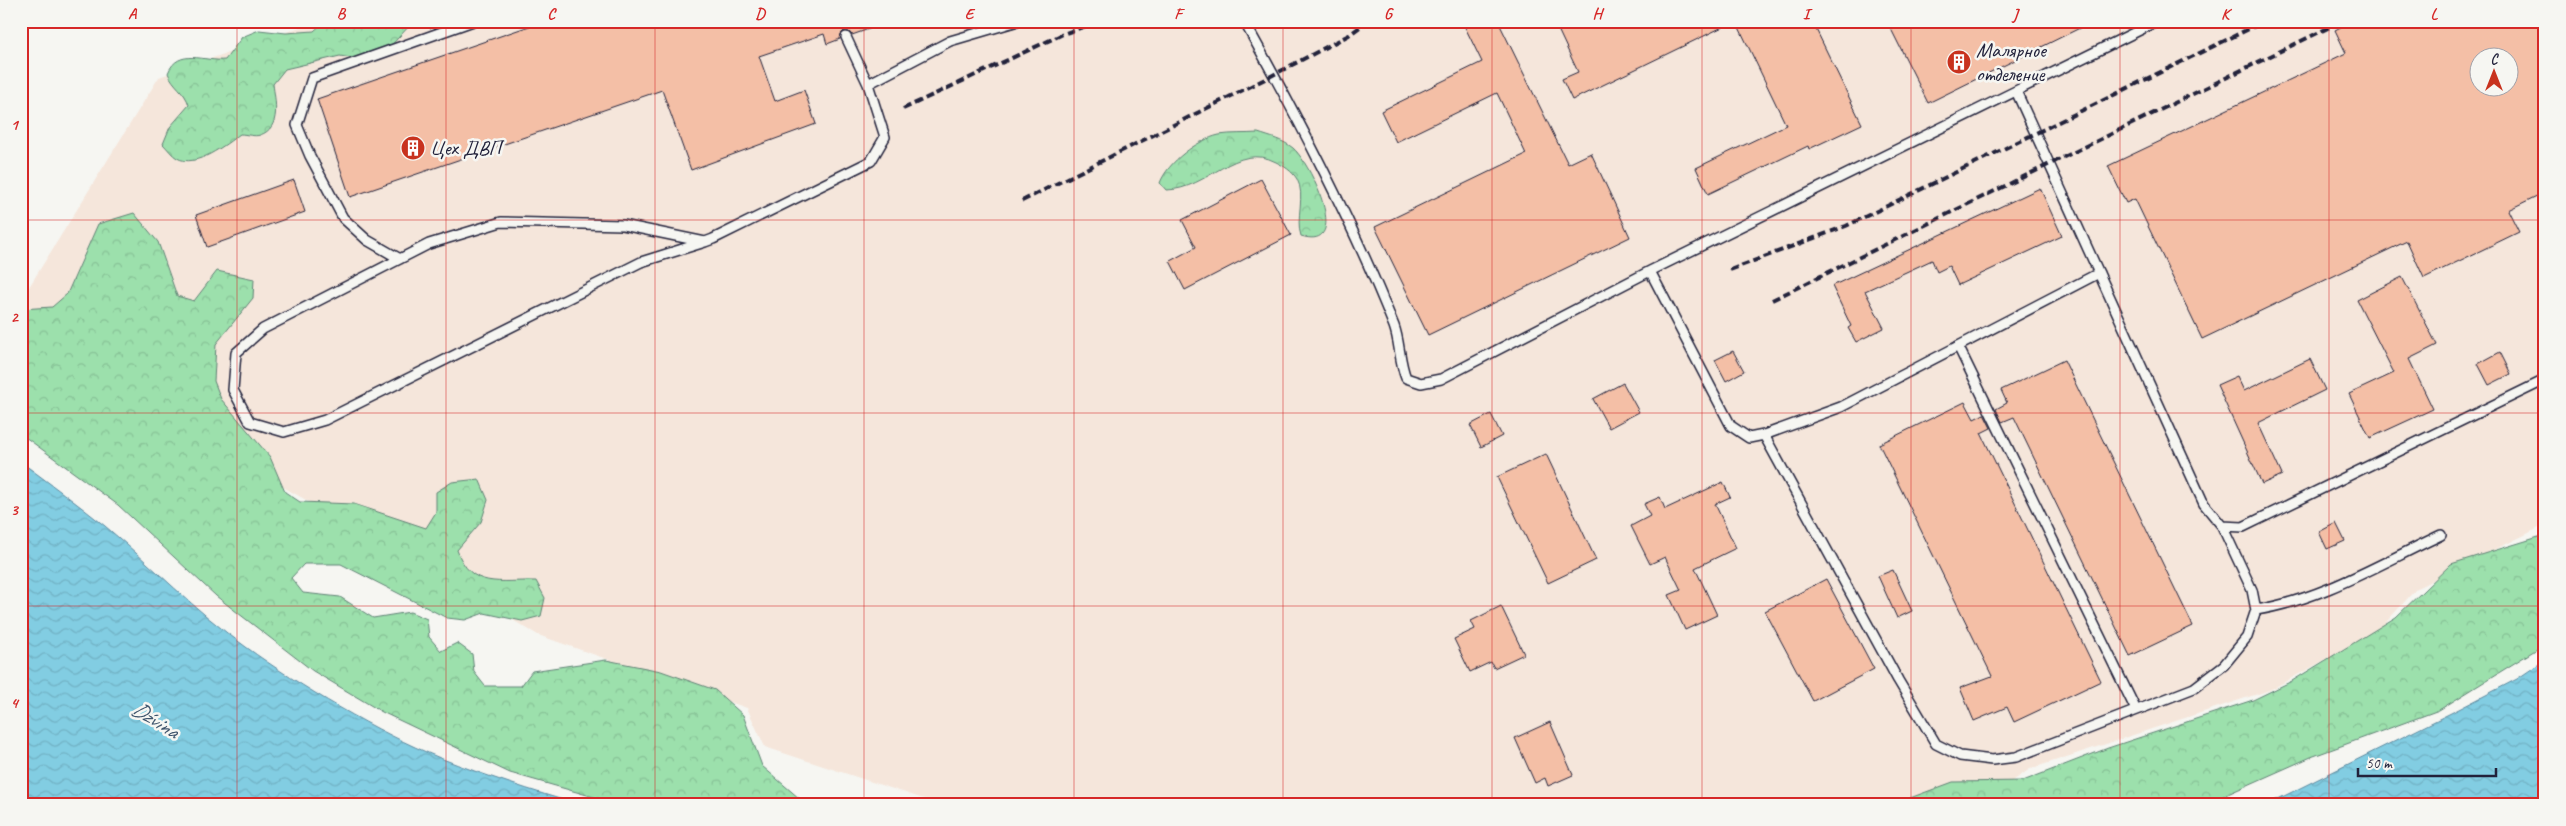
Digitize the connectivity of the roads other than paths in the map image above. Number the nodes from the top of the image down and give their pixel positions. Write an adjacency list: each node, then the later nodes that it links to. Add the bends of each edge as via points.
1 (473, 21): 9 (lane, via 312,78 297,125 343,218 368,240)
2 (1018, 21): 6 (lane, via 950,42)
3 (1244, 21): 10 (lane, via 1313,147 1395,328 1400,363 1406,378 1421,383 1441,379)
4 (2158, 21): 7 (lane)
5 (846, 38): 6 (lane)
6 (868, 84): 8 (lane, via 885,137 871,161)
7 (2016, 91): 10 (lane); 11 (lane)
8 (705, 242): 9 (lane, via 623,225 500,222 429,244); 9 (lane, via 641,262 325,420 284,432 250,422 233,390 236,353 263,329)
9 (400, 259)
10 (1650, 271): 14 (lane, via 1731,426 1749,438)
11 (2099, 273): 12 (lane); 15 (lane, via 2204,504)
12 (1958, 346): 14 (lane, via 1841,407); 18 (lane)
13 (2545, 380): 15 (lane, via 2243,527)
14 (1764, 435): 18 (lane, via 1936,744 1960,756 1992,760 2016,757)
15 (2222, 526): 17 (lane, via 2252,590)
16 (2441, 535): 17 (lane, via 2310,597)
17 (2256, 610): 18 (lane, via 2247,637 2224,665 2194,688)
18 (2136, 710)

